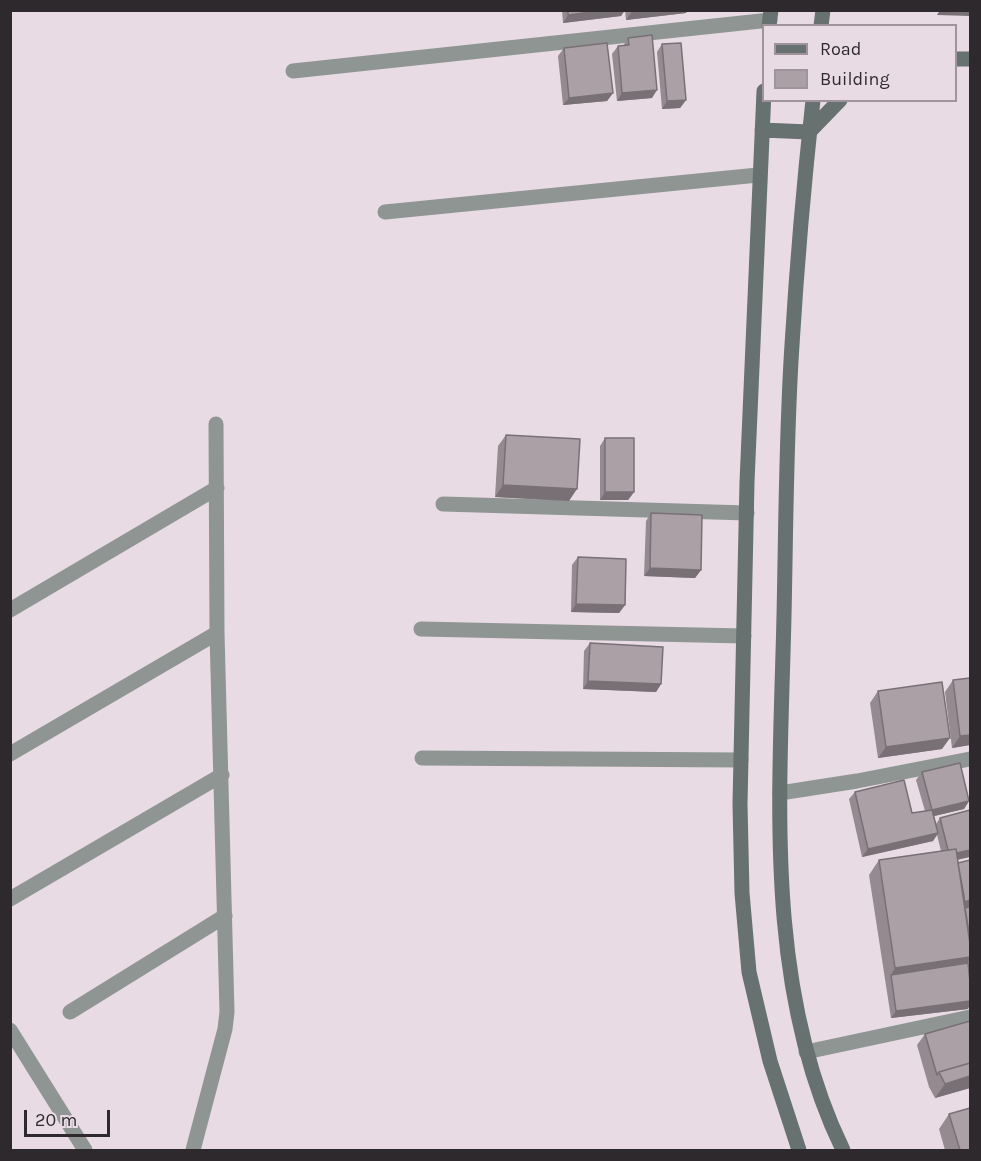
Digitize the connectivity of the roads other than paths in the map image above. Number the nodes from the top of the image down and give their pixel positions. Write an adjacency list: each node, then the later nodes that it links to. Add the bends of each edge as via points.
1 (770, 19): 2 (street)
2 (293, 71)
3 (763, 102): 6 (main road)
4 (813, 102): 7 (main road)
5 (838, 102): 7 (main road)
6 (762, 130): 7 (main road); 8 (main road)
7 (809, 132): 23 (main road, via 791,346)
8 (758, 175): 9 (street); 13 (main road)
9 (385, 212)
10 (216, 424): 11 (street)
11 (217, 488): 14 (street); 16 (street)
12 (443, 504): 13 (street)
13 (747, 513): 17 (main road)
14 (10, 610)
15 (421, 629): 17 (street)
16 (218, 633): 18 (street); 22 (street)
17 (744, 636): 21 (main road)
18 (10, 754)
19 (422, 758): 21 (street)
20 (970, 759): 23 (street)
21 (741, 760): 32 (main road, via 742,892 749,972 770,1061)
22 (222, 775): 24 (street); 25 (street)
23 (780, 793): 29 (main road, via 782,894)
24 (10, 899)
25 (225, 916): 26 (street); 31 (street, via 225,1029)
26 (70, 1012)
27 (970, 1017): 29 (street)
28 (10, 1030): 30 (street)
29 (806, 1052): 33 (main road)
30 (85, 1150)
31 (193, 1150)
32 (799, 1150)
33 (843, 1150)

